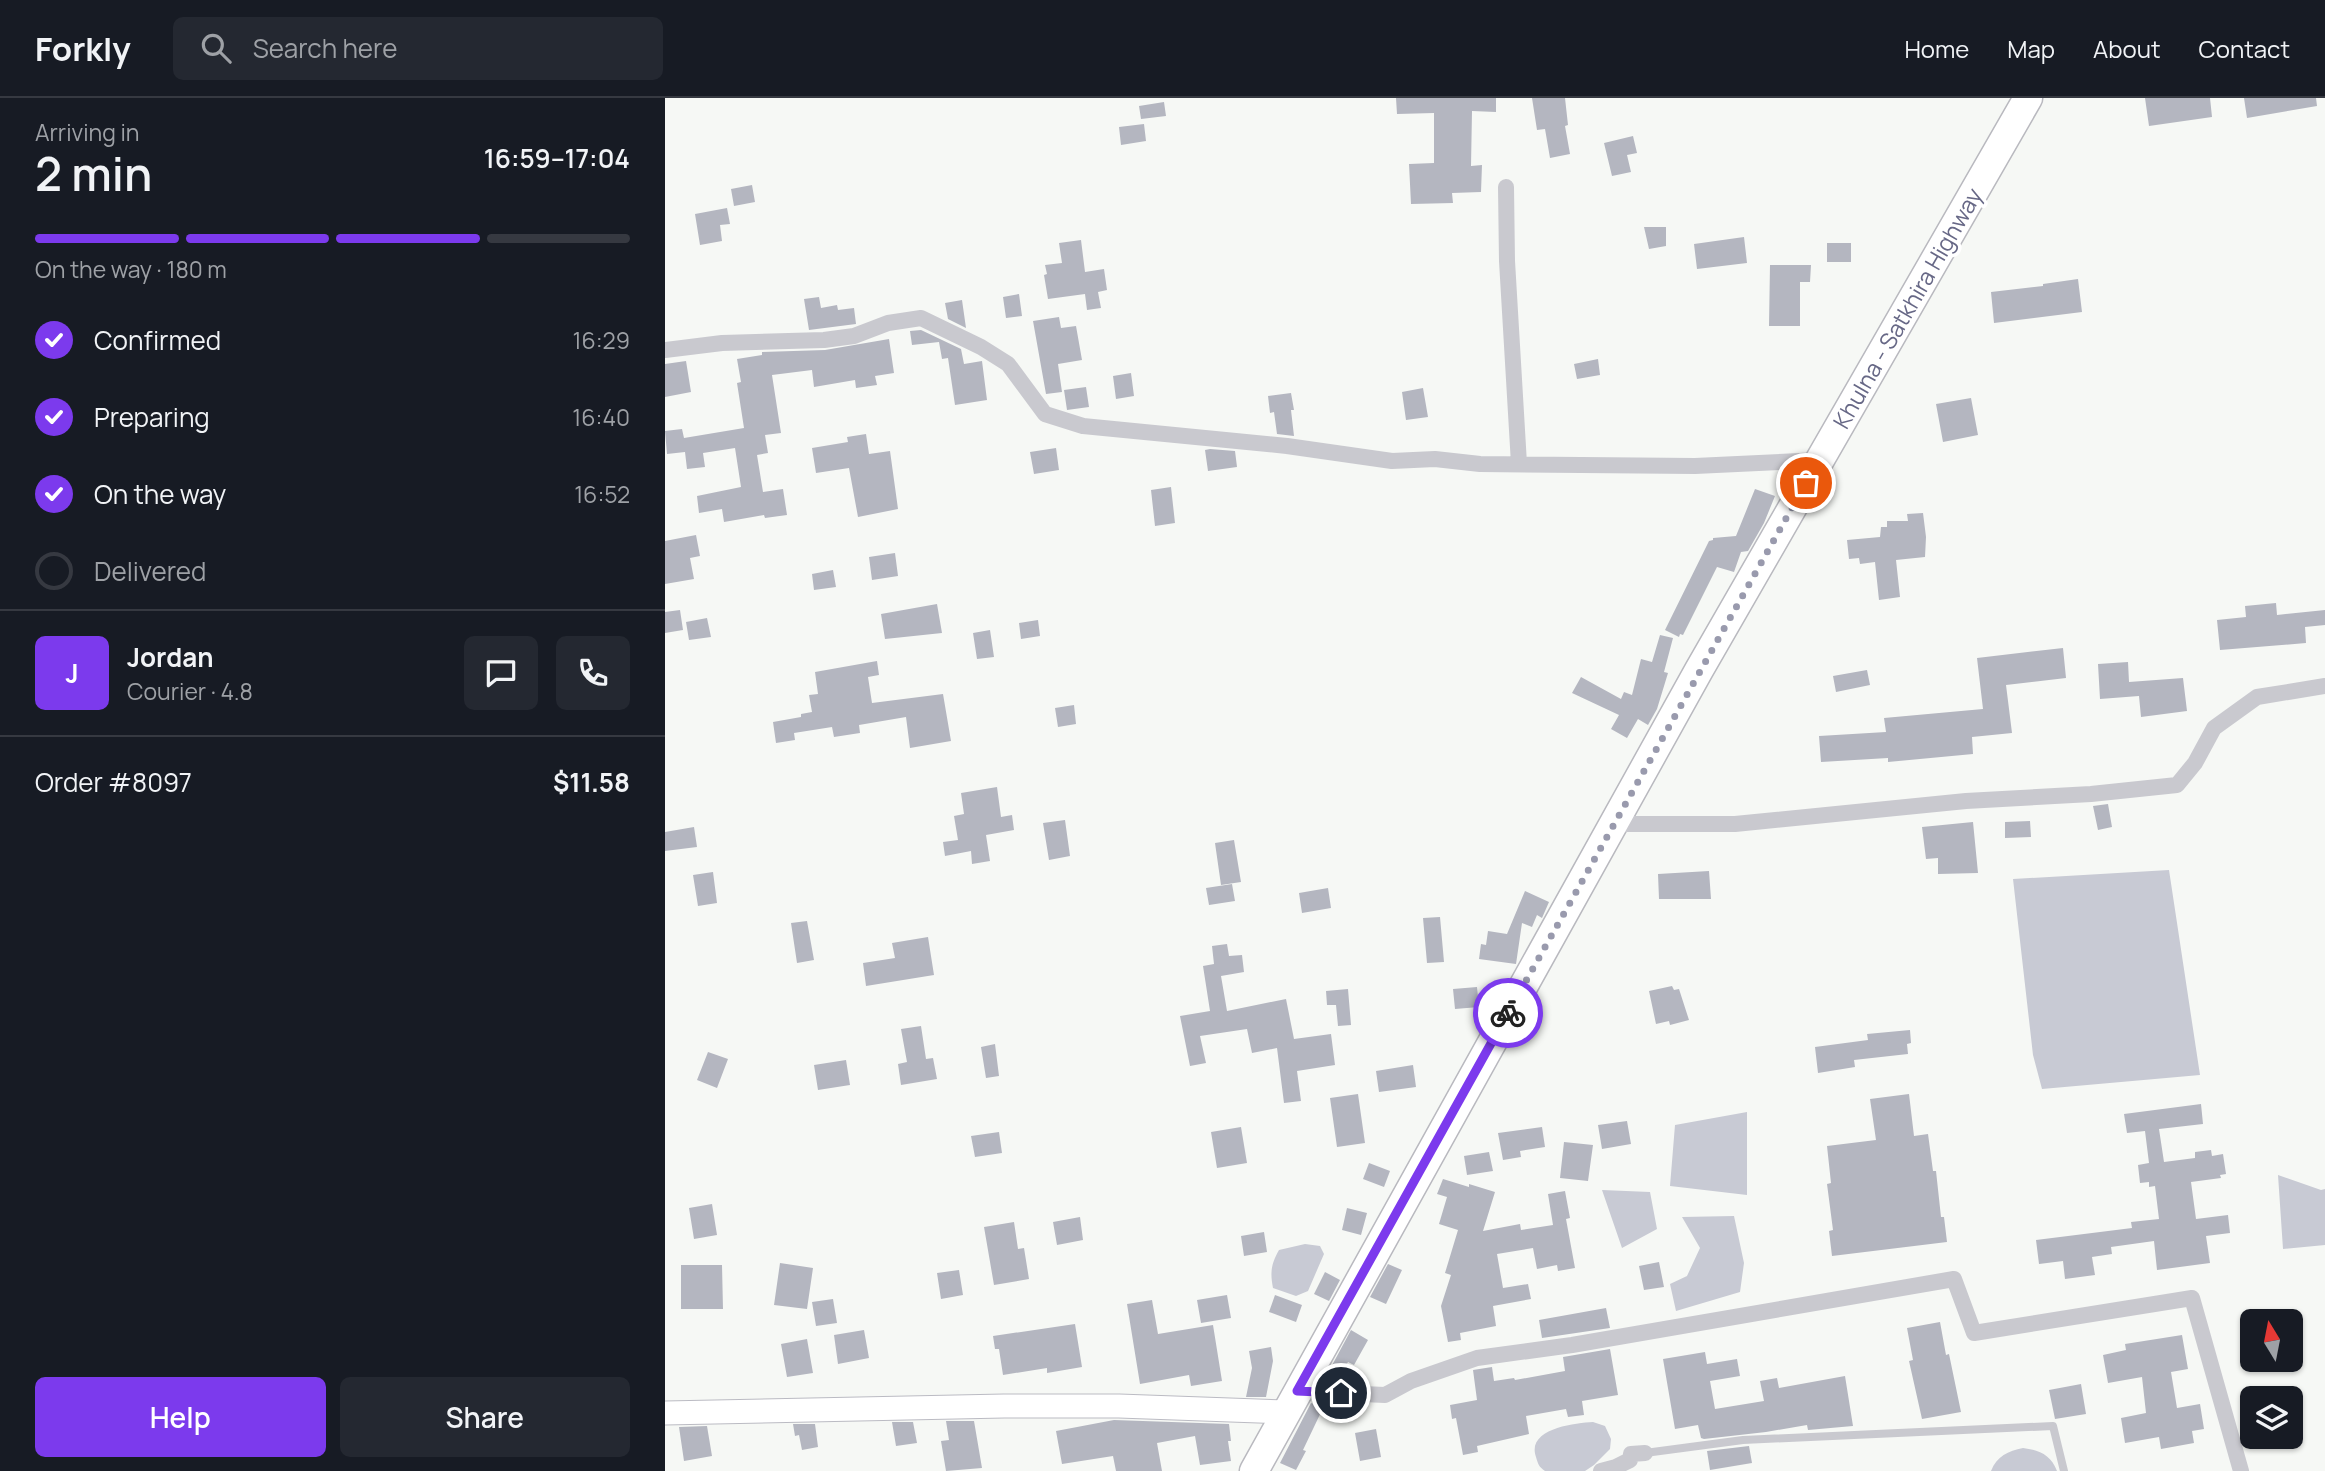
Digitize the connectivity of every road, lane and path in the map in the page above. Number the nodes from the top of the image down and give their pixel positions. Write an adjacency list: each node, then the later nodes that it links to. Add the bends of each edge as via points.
1 (2028, 98): 4 (highway, Khulna - Satkhira Highway)
2 (1506, 187): 5 (street)
3 (665, 350): 5 (street, via 734,342 824,340 921,318 1008,365 1045,414 1083,426 1392,461)
4 (1820, 460): 5 (street, via 1695,466); 7 (highway, Khulna - Satkhira Highway)
5 (1519, 464)
6 (2325, 686): 7 (street, via 2257,697 2214,728 2177,785 1735,824)
7 (1613, 824): 8 (highway, Khulna - Satkhira Highway)
8 (1291, 1402): 9 (street); 11 (highway, Khulna - Satkhira Highway); 14 (street, via 1385,1395 1477,1358 1954,1279 1974,1333 2192,1298)
9 (665, 1412)
10 (1645, 1452): 12 (street, via 1631,1454 1630,1460); 13 (lane, via 1743,1440 2053,1426)
11 (1254, 1471)
12 (1601, 1471)
13 (2064, 1471)
14 (2241, 1471)

